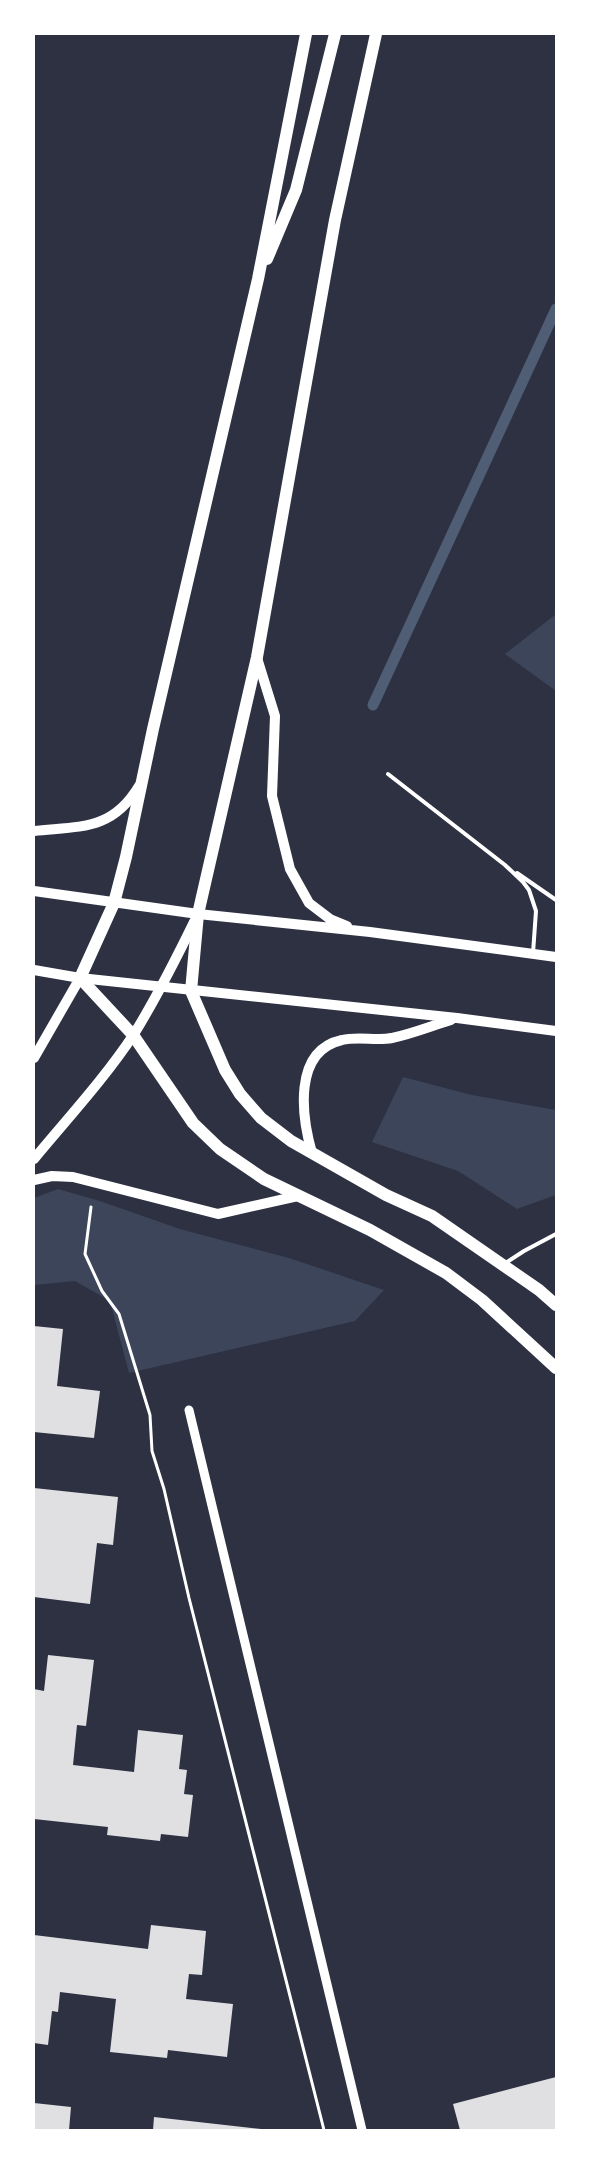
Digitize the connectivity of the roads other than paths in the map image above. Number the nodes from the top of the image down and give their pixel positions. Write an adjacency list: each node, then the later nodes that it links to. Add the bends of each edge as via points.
1 (306, 34): 4 (main road)
2 (335, 34): 4 (main road, via 296,190)
3 (376, 34): 5 (main road, via 335,220)
4 (258, 279): 7 (main road)
5 (257, 657): 13 (main road); 14 (main road, via 276,716 272,796 295,880 309,903 320,913 345,926)
6 (388, 774): 9 (lane)
7 (142, 778): 8 (main road, via 122,810 106,820 81,827); 12 (main road)
8 (34, 832)
9 (505, 865): 11 (lane); 15 (lane, via 523,882 532,899 536,923)
10 (34, 891): 12 (main road)
11 (556, 900)
12 (114, 903): 13 (main road); 18 (main road)
13 (198, 914): 14 (main road); 19 (main road); 20 (main road)
14 (370, 932): 15 (main road)
15 (533, 953): 16 (main road)
16 (556, 957)
17 (34, 970): 18 (main road)
18 (80, 978): 19 (main road); 23 (main road); 24 (main road)
19 (162, 988): 20 (main road); 23 (main road)
20 (191, 991): 21 (main road); 25 (main road, via 225,1070 240,1094 279,1133)
21 (457, 1018): 22 (main road); 25 (main road, via 390,1038 342,1040 325,1047 311,1065 304,1088 303,1117)
22 (556, 1031)
23 (132, 1036): 26 (main road); 28 (main road, via 193,1122 208,1137 242,1166)
24 (34, 1058)
25 (312, 1153): 30 (main road, via 386,1195 432,1216)
26 (34, 1159)
27 (34, 1180): 28 (main road, via 52,1176 74,1177 218,1214)
28 (298, 1196): 32 (main road, via 370,1230 446,1273 482,1300)
29 (556, 1234): 30 (lane)
30 (504, 1265): 31 (main road)
31 (556, 1304)
32 (556, 1368)
33 (189, 1410): 34 (street)
34 (362, 2130)

